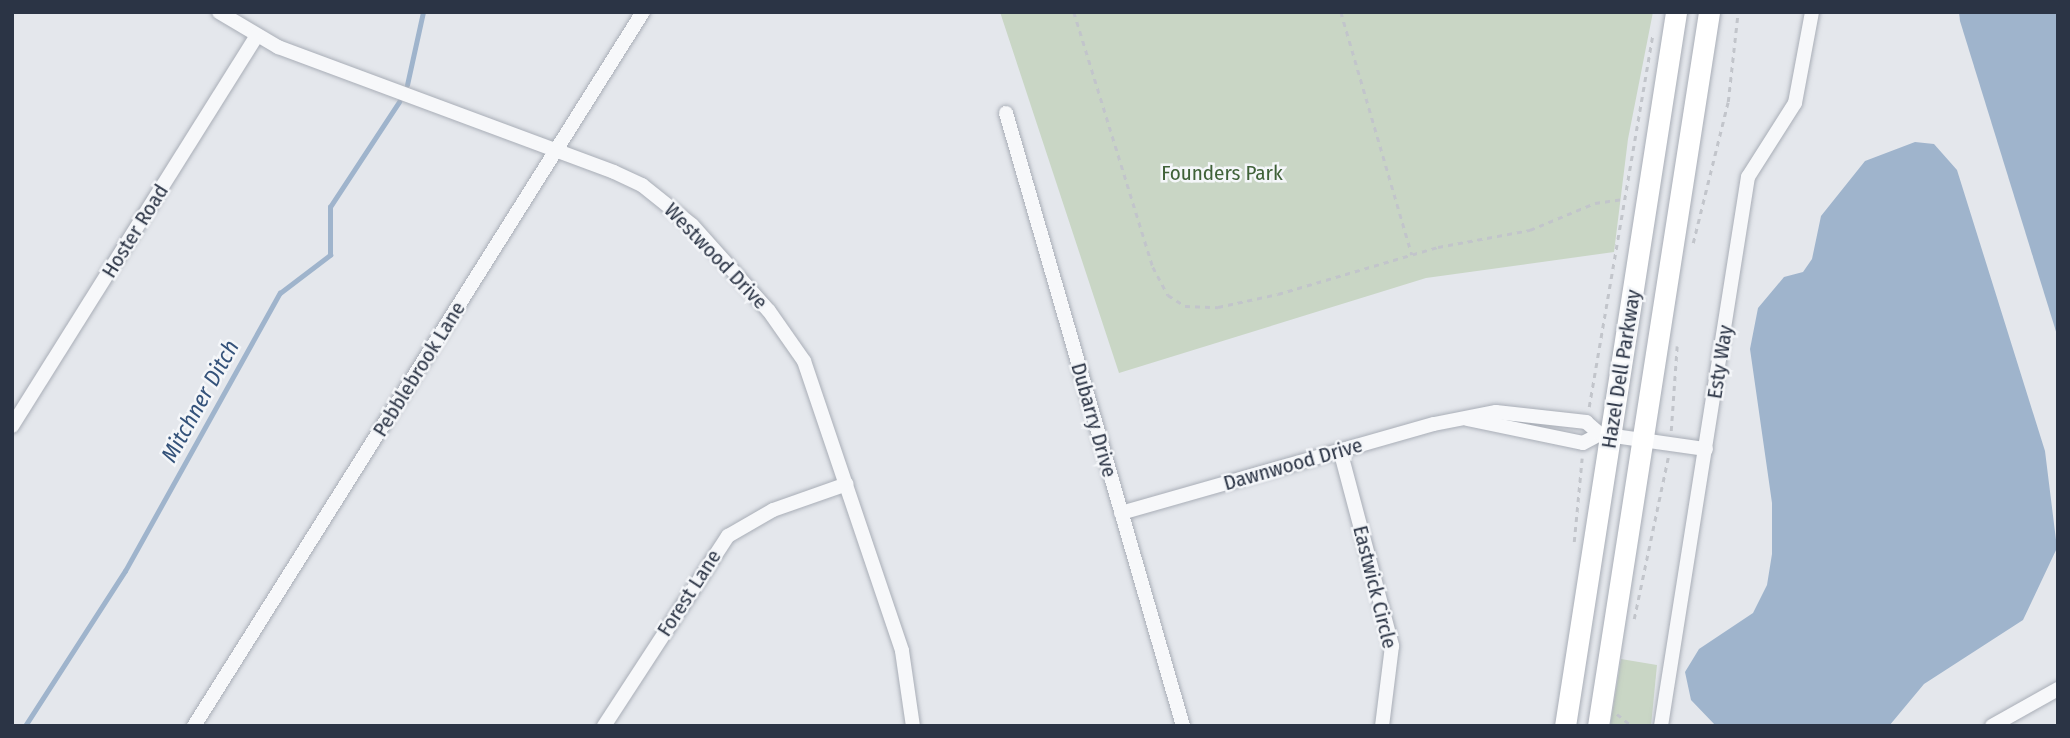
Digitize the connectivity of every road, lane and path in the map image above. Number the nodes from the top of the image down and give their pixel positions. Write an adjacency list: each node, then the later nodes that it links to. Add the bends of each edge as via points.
1 (219, 12): 10 (street, Westwood Drive)
2 (643, 12): 12 (street, Pebblebrook Lane)
3 (1074, 12): 15 (path, via 1153,267 1176,302 1205,309 1228,305)
4 (1341, 12): 15 (path)
5 (1676, 12): 21 (main road, Hazel Dell Parkway)
6 (1709, 12): 22 (main road, Hazel Dell Parkway)
7 (1738, 12): 14 (path, via 1728,102)
8 (1812, 12): 23 (street, Esty Way, via 1795,103 1748,177)
9 (1654, 29): 13 (path)
10 (257, 35): 12 (street, Westwood Drive); 19 (street, Hoster Road)
11 (1006, 113): 27 (street, Dubarry Drive)
12 (554, 149): 26 (street, Westwood Drive, via 642,185 692,225 734,269 804,361); 32 (street, Pebblebrook Lane)
13 (1622, 199): 15 (path, via 1595,203 1530,230); 17 (path)
14 (1692, 246)
15 (1412, 255)
16 (1677, 341): 20 (path)
17 (1589, 407)
18 (1465, 419): 21 (street, Dawnwood Drive, via 1574,442); 21 (street, Dawnwood Drive, via 1512,411 1586,422); 24 (street, Dawnwood Drive)
19 (12, 426)
20 (1671, 427)
21 (1605, 435): 22 (street, Dawnwood Drive); 37 (main road, Hazel Dell Parkway)
22 (1642, 440): 23 (street, Dawnwood Drive); 38 (main road, Hazel Dell Parkway)
23 (1706, 449): 41 (street, Esty Way)
24 (1339, 450): 27 (street, Dawnwood Drive); 36 (street, Eastwick Circle, via 1392,646)
25 (1668, 457): 28 (path)
26 (847, 484): 33 (street, Forest Lane, via 757,517 728,536); 34 (street, Westwood Drive, via 902,651)
27 (1121, 513): 35 (street, Dubarry Drive)
28 (1632, 627)
29 (2058, 689): 42 (street)
30 (1618, 704): 31 (path)
31 (1617, 714): 39 (path); 40 (path)
32 (194, 726)
33 (604, 726)
34 (913, 726)
35 (1183, 726)
36 (1382, 726)
37 (1565, 726)
38 (1598, 726)
39 (1615, 726)
40 (1632, 726)
41 (1661, 726)
42 (1992, 726)

